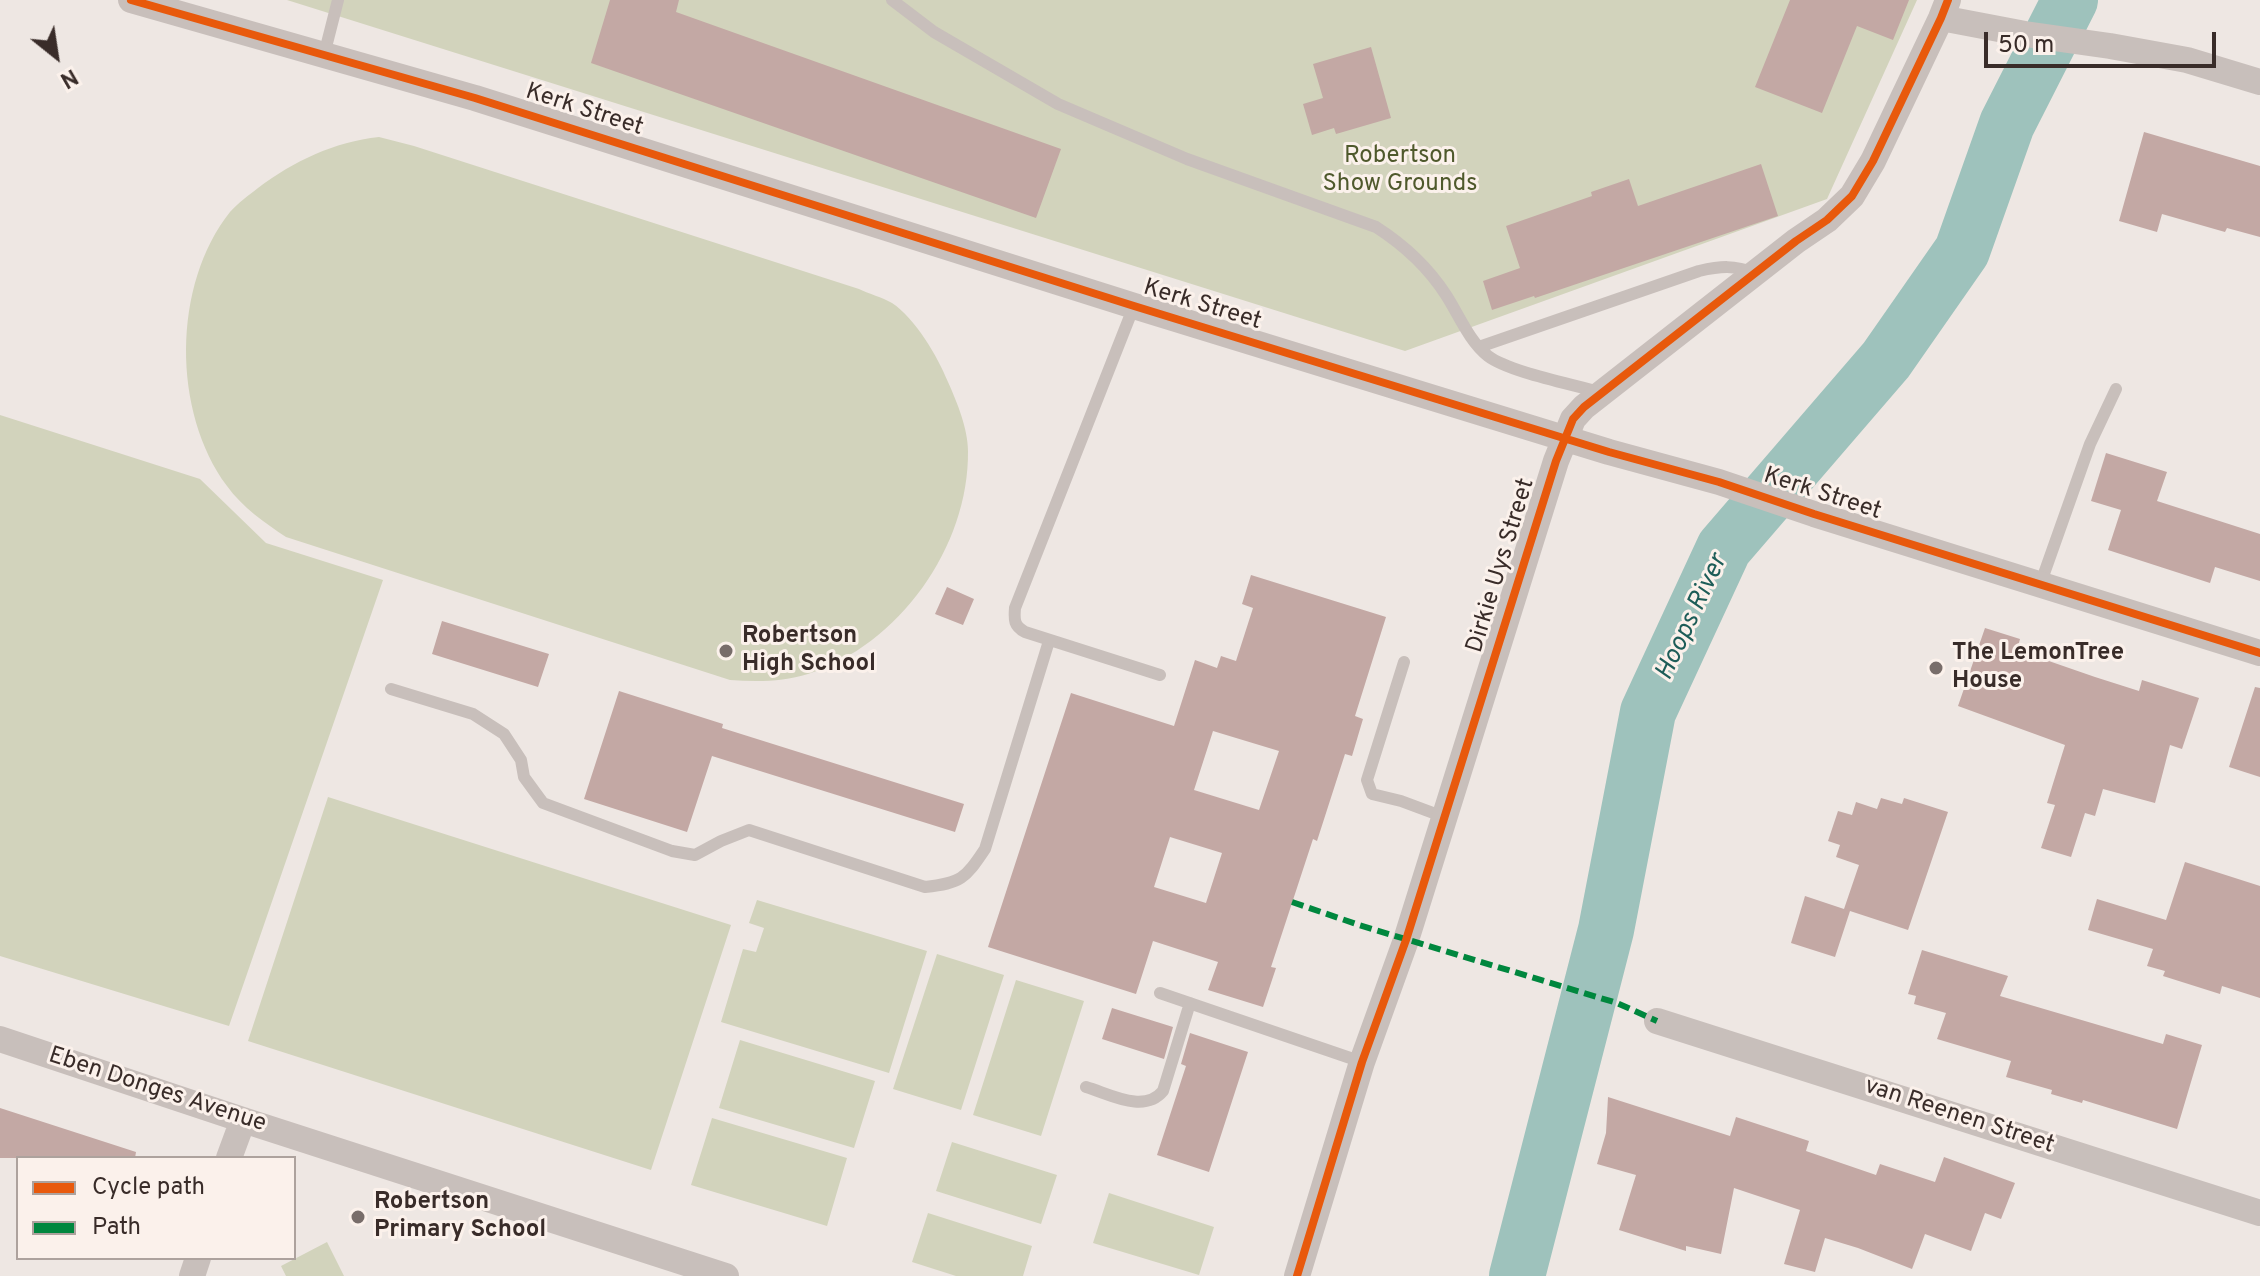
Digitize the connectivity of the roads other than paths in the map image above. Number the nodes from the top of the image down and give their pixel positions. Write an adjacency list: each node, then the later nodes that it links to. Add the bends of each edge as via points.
1 (131, 0): 5 (street, Kerk Street)
2 (338, 0): 5 (lane)
3 (892, 0): 9 (lane, via 934,32 1058,104 1187,159 1376,227 1430,270)
4 (1944, 9): 6 (street, via 2025,34 2187,60); 7 (street, Dirkie Uys Street, via 1852,196)
5 (324, 55): 8 (street, Kerk Street)
6 (2260, 82)
7 (1755, 273): 9 (lane, via 1722,266 1699,271); 11 (street, Dirkie Uys Street)
8 (1134, 306): 12 (street, Kerk Street); 14 (lane, via 1015,608 1017,628)
9 (1479, 347): 11 (lane, via 1497,361)
10 (2116, 389): 13 (lane, via 2090,444)
11 (1602, 393): 12 (street, Dirkie Uys Street, via 1573,419)
12 (1565, 438): 13 (street, Kerk Street); 19 (street, Dirkie Uys Street)
13 (2040, 585): 15 (street, Kerk Street)
14 (1049, 641): 17 (lane); 18 (lane, via 985,849 970,872 949,884 925,887 749,830 695,855 658,846 543,803 504,734 473,714)
15 (2260, 653)
16 (1404, 662): 19 (lane, via 1368,788 1372,794)
17 (1160, 675)
18 (391, 689)
19 (1444, 817): 24 (street, Dirkie Uys Street)
20 (1160, 993): 21 (lane)
21 (1190, 1003): 24 (lane); 25 (lane, via 1158,1097 1140,1103)
22 (1657, 1021): 28 (street, van Reenen Street)
23 (0, 1039): 26 (street, Eben Donges Avenue)
24 (1362, 1062): 30 (street, Dirkie Uys Street)
25 (1086, 1087)
26 (243, 1120): 27 (street); 29 (street, Eben Donges Avenue)
27 (230, 1156)
28 (2260, 1213)
29 (726, 1276)
30 (1297, 1276)

